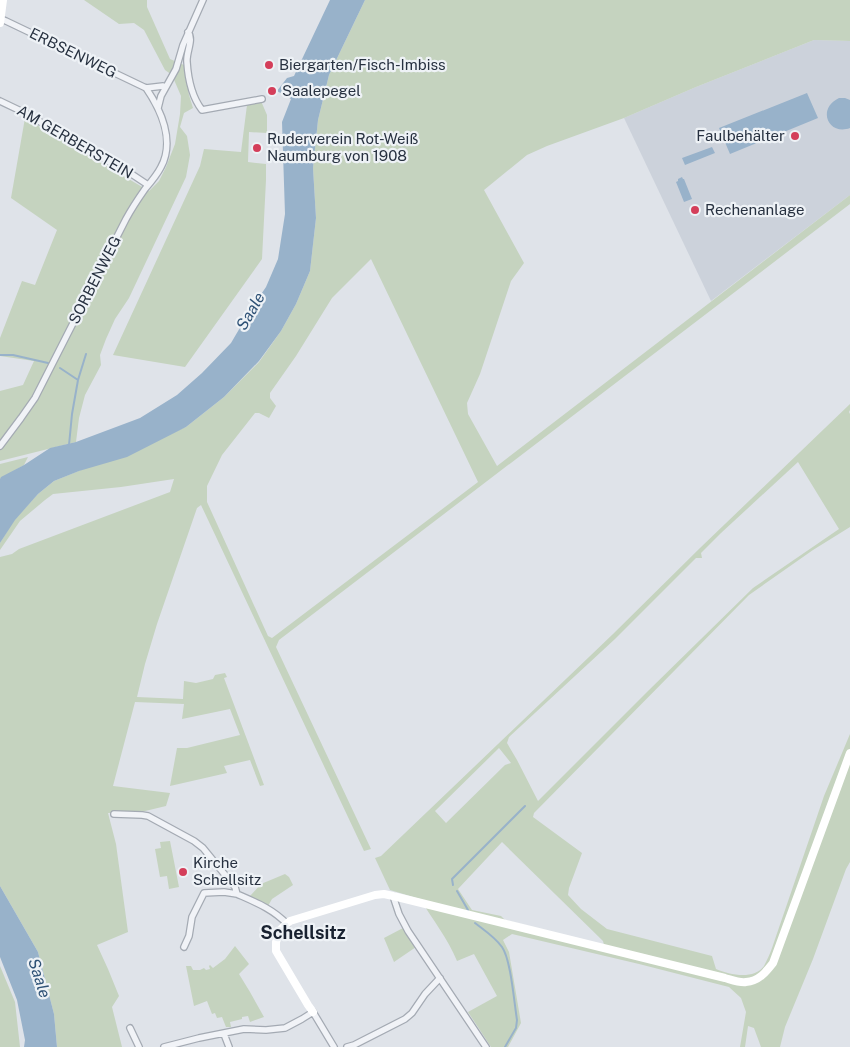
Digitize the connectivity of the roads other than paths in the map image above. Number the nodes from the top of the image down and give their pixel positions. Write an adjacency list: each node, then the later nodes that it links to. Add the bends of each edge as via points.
1 (3, 0): 3 (street)
2 (203, 0): 5 (street)
3 (1, 19): 4 (street); 7 (street, ERBSENWEG)
4 (0, 24)
5 (188, 32): 6 (street, via 176,69); 8 (street, via 191,36 187,62 191,86 202,110)
6 (165, 87): 7 (street); 10 (street)
7 (146, 88): 10 (street, SORBENWEG)
8 (262, 99)
9 (0, 101): 11 (street, AM GERBERSTEIN)
10 (158, 108): 11 (street, SORBENWEG, via 166,130 167,150 161,167)
11 (148, 185): 12 (street, SORBENWEG, via 122,227 35,398)
12 (0, 446)
13 (850, 753): 16 (street, via 773,963 764,975 746,982)
14 (114, 814): 15 (street, via 148,816 194,841 217,864 235,887)
15 (236, 894): 17 (street, via 277,914); 18 (street, via 204,894 192,917)
16 (392, 896): 17 (street, via 375,895); 19 (street, via 408,931)
17 (287, 924): 20 (street, via 281,929 276,951)
18 (184, 947)
19 (440, 978): 27 (street, via 405,1019); 28 (street)
20 (313, 1012): 22 (street, via 285,1028); 26 (street)
21 (130, 1028): 23 (street)
22 (224, 1034): 24 (street); 25 (street)
23 (139, 1047)
24 (164, 1047)
25 (229, 1047)
26 (334, 1047)
27 (347, 1047)
28 (486, 1047)

